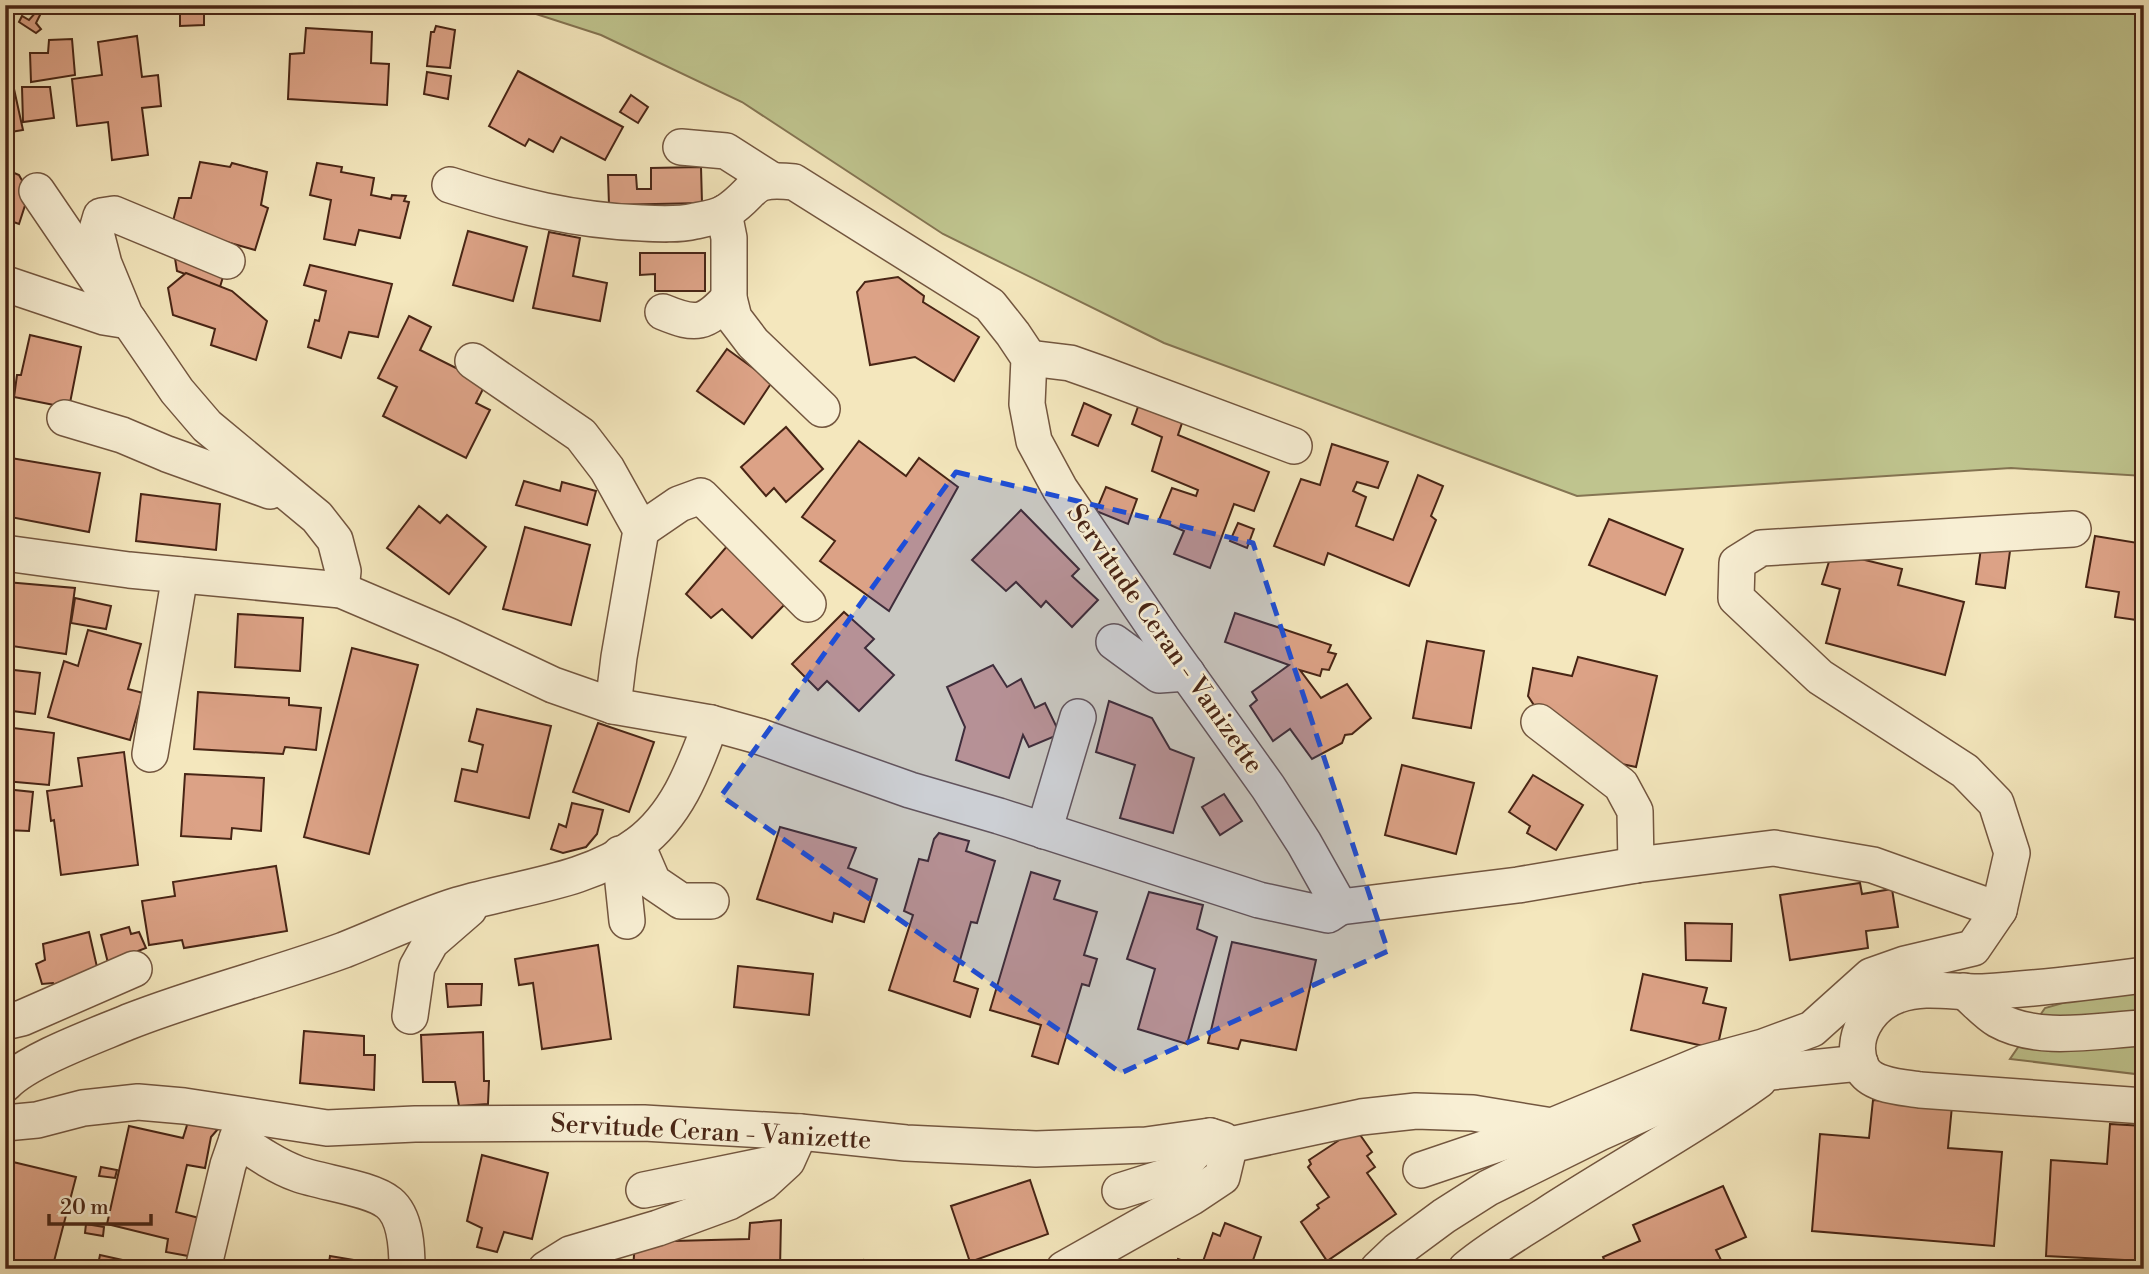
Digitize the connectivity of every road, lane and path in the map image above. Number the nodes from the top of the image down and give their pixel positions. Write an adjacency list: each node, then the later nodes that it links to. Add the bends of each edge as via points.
1 (681, 147): 2 (street, via 726,151)
2 (770, 179): 5 (street, via 760,182); 11 (street, via 794,182 990,305)
3 (450, 185): 5 (street, via 550,213 603,222 692,222)
4 (37, 191): 10 (street)
5 (724, 214): 8 (street, via 729,238)
6 (227, 261): 10 (street, via 114,214 101,216 96,233)
7 (9, 285): 10 (street, via 104,317)
8 (729, 298): 9 (street, via 710,318 685,321); 13 (street, via 734,318 753,343)
9 (663, 312)
10 (127, 318): 16 (street, via 207,426)
11 (1029, 358): 15 (street, via 1070,363); 24 (street, Servitude Ceran - Vanizette, via 1027,404 1034,441 1060,489)
12 (473, 361): 18 (street, via 581,435 607,468)
13 (822, 409)
14 (65, 418): 16 (street)
15 (1294, 446)
16 (300, 503): 21 (street, via 335,540 343,571)
17 (2073, 529): 36 (street, via 1761,548 1737,563 1736,598 1820,677 1965,771 1996,803 2012,853)
18 (641, 530): 22 (street, via 679,504 701,496); 25 (street)
19 (5, 553): 20 (street)
20 (180, 575): 21 (street); 29 (street)
21 (341, 590): 25 (street, via 553,685)
22 (808, 604)
23 (1114, 642): 24 (street, via 1159,676)
24 (1195, 671): 35 (street, Servitude Ceran - Vanizette)
25 (613, 706): 28 (street)
26 (1078, 717): 30 (street)
27 (1539, 722): 32 (street, via 1622,785 1635,811)
28 (711, 723): 30 (street); 31 (street, via 671,811)
29 (150, 754)
30 (1044, 831): 35 (street, via 1259,900 1328,915)
31 (629, 849): 33 (street, via 560,880); 34 (street, via 653,882 681,901); 37 (street)
32 (1636, 865): 35 (street); 36 (street, via 1774,848 1873,865)
33 (479, 900): 41 (street, via 431,942 417,967); 46 (street, via 149,1014 47,1058)
34 (711, 901)
35 (1340, 907)
36 (1999, 911): 45 (street, via 1973,947 1871,976 1812,1029)
37 (628, 922)
38 (134, 969): 42 (street)
39 (2144, 975): 40 (street)
40 (1964, 991): 43 (street, via 1997,1019 2028,1031); 44 (street, via 1908,993 1878,1006 1863,1023 1858,1041)
41 (410, 1016)
42 (5, 1022)
43 (2144, 1028)
44 (1860, 1063): 45 (street); 47 (street, via 1865,1073 1884,1084 1920,1090)
45 (1751, 1067): 49 (street, via 1704,1063); 60 (street, via 1599,1133 1488,1188 1444,1216); 61 (street, via 1721,1107)
46 (5, 1084)
47 (2144, 1106)
48 (5, 1123): 50 (street, Servitude Ceran - Vanizette, via 138,1102 184,1106)
49 (1552, 1126): 51 (street, Servitude Ceran - Vanizette, via 1473,1113 1416,1111); 53 (street)
50 (241, 1127): 52 (street, Servitude Ceran - Vanizette, via 644,1123); 56 (street); 57 (street, via 265,1158 295,1173 365,1191 390,1203 401,1222)
51 (1218, 1141): 52 (street, Servitude Ceran - Vanizette, via 1036,1150 906,1143); 55 (street, via 1174,1174); 59 (street, via 1228,1152 1222,1177)
52 (793, 1147): 54 (street); 58 (street, via 762,1183 729,1202 569,1254)
53 (1421, 1170)
54 (644, 1190)
55 (1120, 1191)
56 (203, 1269)
57 (407, 1269)
58 (546, 1269)
59 (1064, 1269)
60 (1378, 1269)
61 (1466, 1269)

